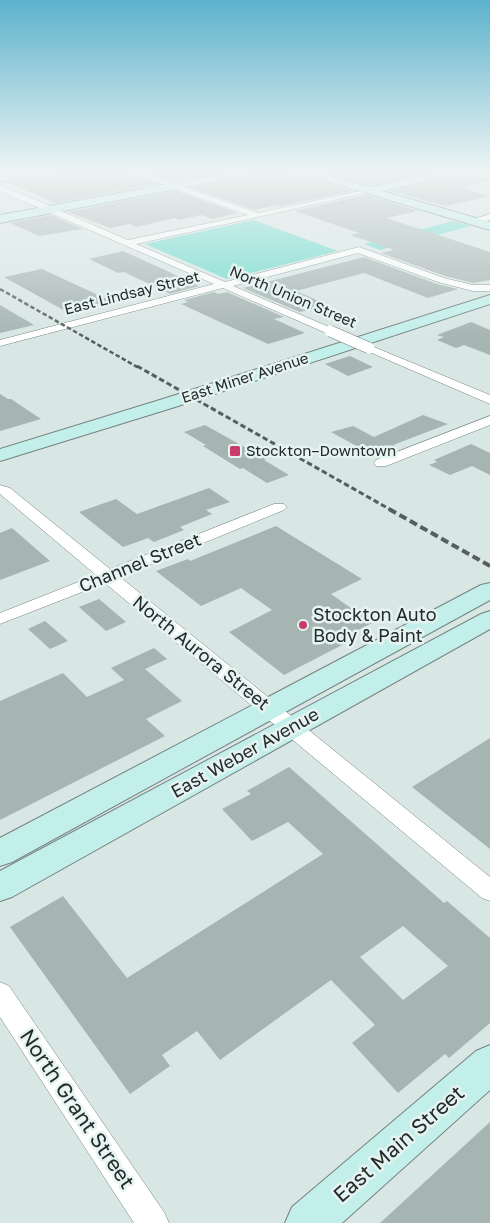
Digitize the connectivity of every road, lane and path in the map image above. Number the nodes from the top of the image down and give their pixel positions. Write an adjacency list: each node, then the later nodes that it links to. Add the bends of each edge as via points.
1 (86, 226): 3 (street, North Union Street)
2 (207, 226): 3 (street)
3 (127, 244): 5 (street, North Union Street)
4 (441, 280): 5 (street, East Lindsay Street, via 359,250); 6 (street); 7 (street)
5 (224, 285): 8 (street, East Lindsay Street); 9 (street, North Union Street, bridge)
6 (490, 289): 7 (street, East Miner Avenue)
7 (479, 302): 11 (street, East Miner Avenue)
8 (0, 343)
9 (490, 400)
10 (490, 420): 12 (street)
11 (1, 452)
12 (381, 463)
13 (2, 488): 15 (street, North Aurora Street)
14 (279, 507): 15 (street, Channel Street)
15 (107, 575): 17 (street, Channel Street); 19 (street, North Aurora Street)
16 (490, 590): 19 (street, East Weber Avenue)
17 (0, 619)
18 (490, 619): 19 (street, East Weber Avenue)
19 (281, 718): 20 (street, East Weber Avenue); 21 (street, East Weber Avenue); 22 (street, North Aurora Street)
20 (0, 853)
21 (0, 888)
22 (490, 891)
23 (0, 994): 25 (street, North Grant Street)
24 (490, 1064): 26 (street, East Main Street)
25 (153, 1223)
26 (308, 1223)

